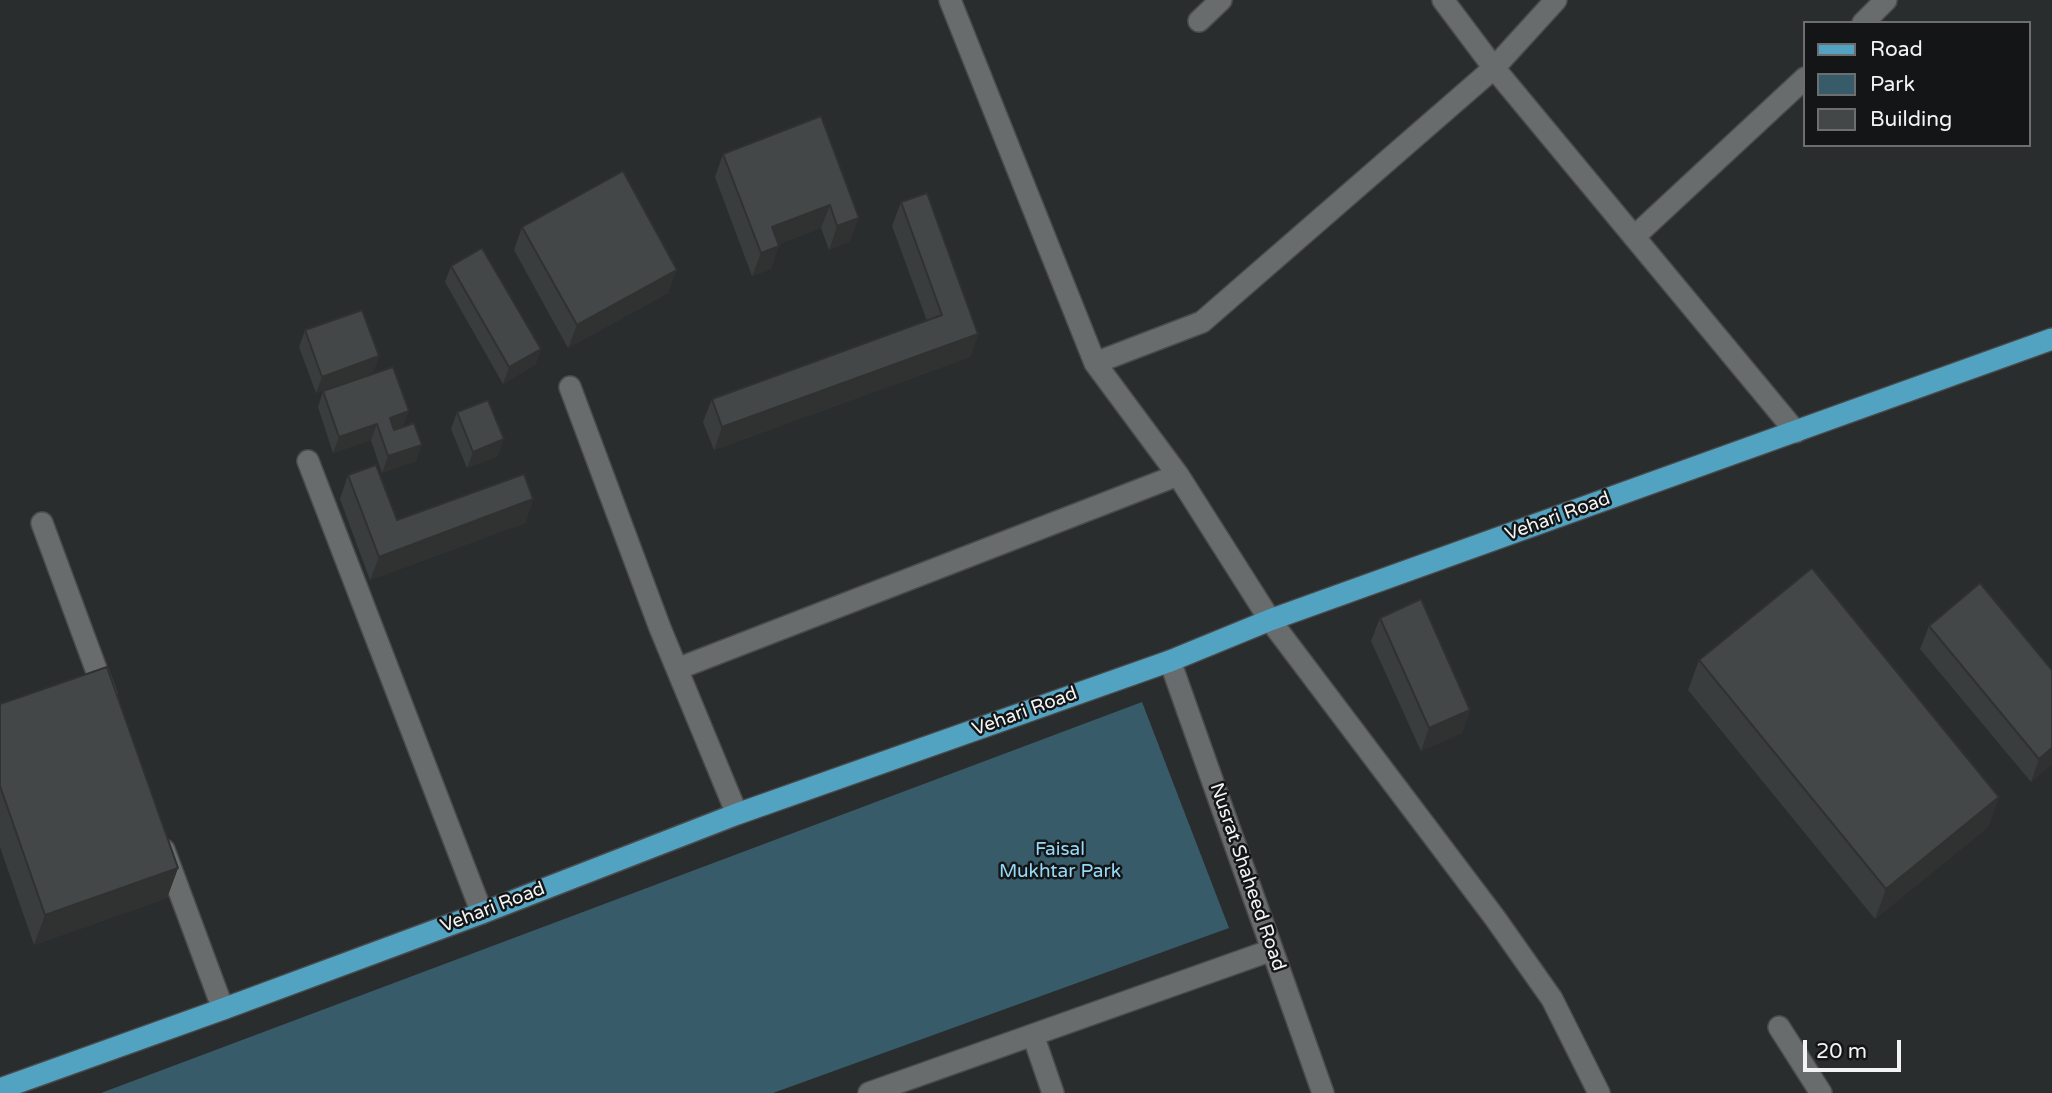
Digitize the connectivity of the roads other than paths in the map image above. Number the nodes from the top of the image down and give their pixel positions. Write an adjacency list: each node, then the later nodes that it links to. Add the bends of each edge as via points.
1 (950, 0): 12 (street)
2 (1221, 0): 6 (street)
3 (1443, 0): 8 (street)
4 (1556, 0): 8 (street)
5 (1886, 0): 7 (street)
6 (1199, 21)
7 (1865, 21)
8 (1494, 68): 10 (street); 12 (street, via 1202,322)
9 (1804, 79): 10 (street)
10 (1634, 237): 14 (street)
11 (2052, 339): 14 (main road, Vehari Road)
12 (1095, 363): 16 (street)
13 (570, 387): 20 (street)
14 (1796, 432): 18 (main road, Vehari Road)
15 (308, 461): 24 (street)
16 (1178, 475): 18 (street); 20 (street)
17 (42, 523): 21 (street)
18 (1270, 620): 19 (main road, Vehari Road); 33 (street, via 1552,999)
19 (1170, 661): 22 (main road, Vehari Road); 25 (street, Nusrat Shaheed Road)
20 (677, 669): 22 (street)
21 (113, 715)
22 (737, 814): 24 (main road, Vehari Road)
23 (156, 830): 26 (street)
24 (482, 913): 26 (main road, Vehari Road)
25 (1272, 950): 28 (street); 32 (street, Nusrat Shaheed Road)
26 (223, 1009): 29 (main road, Vehari Road)
27 (1779, 1027): 34 (street)
28 (1032, 1035): 30 (street); 31 (street)
29 (0, 1089)
30 (869, 1093)
31 (1054, 1093)
32 (1323, 1093)
33 (1599, 1093)
34 (1821, 1093)

